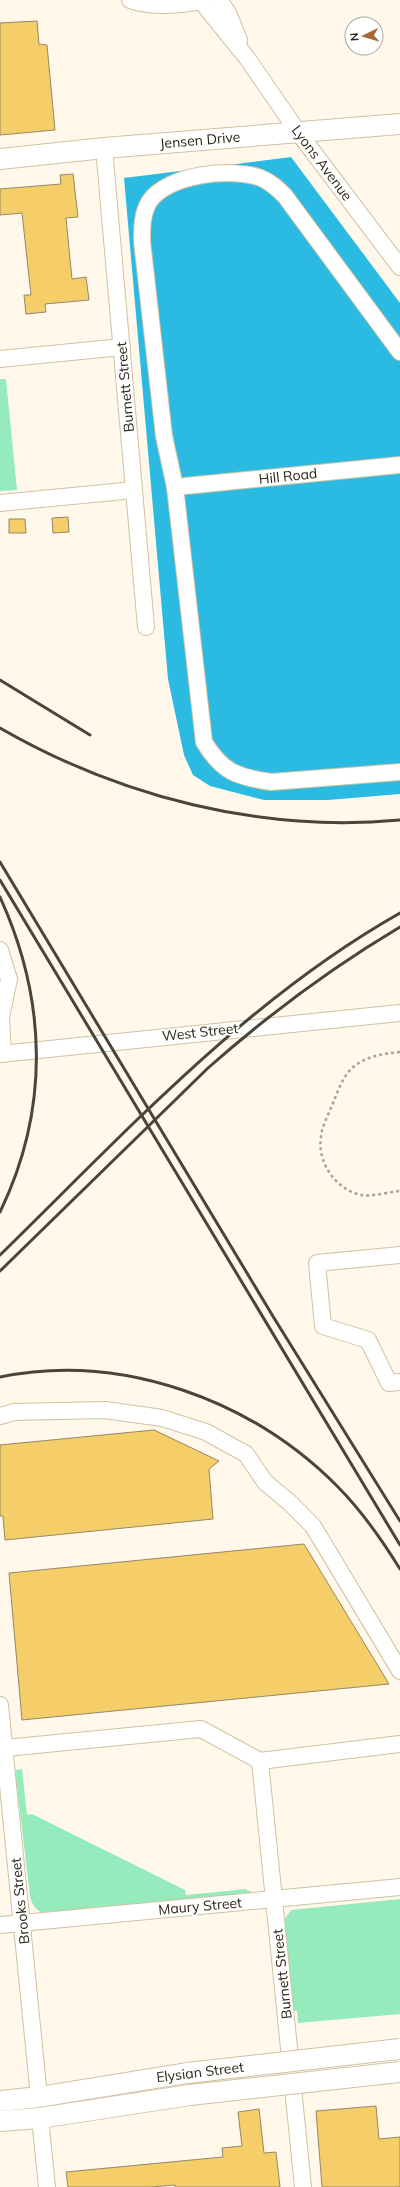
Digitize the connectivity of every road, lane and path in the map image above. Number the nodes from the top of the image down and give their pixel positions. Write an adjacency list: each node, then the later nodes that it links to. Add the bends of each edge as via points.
1 (130, 0): 2 (street, via 143,4 176,5)
2 (200, 0): 4 (street, Lyons Avenue)
3 (218, 0): 4 (street, Lyons Avenue, via 228,14)
4 (247, 58): 6 (street, Lyons Avenue)
5 (400, 124): 6 (main road, Jensen Drive)
6 (298, 132): 7 (main road, Jensen Drive); 9 (street, Lyons Avenue)
7 (104, 148): 8 (main road, Jensen Drive); 10 (street, Burnett Street)
8 (0, 159)
9 (400, 267)
10 (122, 347): 12 (street); 15 (street, Burnett Street)
11 (400, 352): 14 (street, via 285,196 274,185 245,174 204,176 169,185 149,202 142,220 142,241 164,436)
12 (0, 359)
13 (400, 464): 14 (street, Hill Road)
14 (175, 487): 18 (street, via 200,721 204,742 211,754 220,765 234,773 271,782)
15 (134, 490): 16 (street); 17 (street, Burnett Street)
16 (0, 503)
17 (146, 627)
18 (400, 772)
19 (0, 950): 22 (street, via 9,980 1,1017)
20 (400, 1013): 22 (street, West Street)
21 (400, 1052): 23 (path, via 370,1057 353,1067 341,1084 320,1139 322,1158 330,1175 344,1188 361,1195)
22 (1, 1054)
23 (400, 1191)
24 (400, 1255): 25 (street, via 317,1263 323,1326 368,1340 389,1383)
25 (400, 1382)
26 (0, 1416): 27 (street, via 14,1412 105,1410 162,1418 206,1432 246,1454 265,1482 313,1526)
27 (400, 1671)
28 (0, 1705): 29 (street, Brooks Street)
29 (3, 1743): 31 (street, via 201,1729); 34 (street, Brooks Street)
30 (400, 1744): 31 (street)
31 (260, 1760): 33 (street, Burnett Street)
32 (400, 1887): 33 (street, Maury Street)
33 (274, 1899): 34 (street, Maury Street); 38 (street, Burnett Street)
34 (23, 1923): 35 (street, Maury Street); 41 (street, Brooks Street)
35 (0, 1925)
36 (400, 2049): 41 (main road, Elysian Street, bridge, via 187,2073)
37 (400, 2062): 38 (street)
38 (292, 2072): 40 (street); 46 (street, Burnett Street)
39 (400, 2072): 43 (main road, Elysian Street, bridge, via 190,2095)
40 (248, 2077)
41 (38, 2097): 42 (main road, Elysian Street)
42 (0, 2101)
43 (40, 2118): 44 (main road, Elysian Street); 45 (street)
44 (0, 2121)
45 (47, 2187)
46 (304, 2187)

